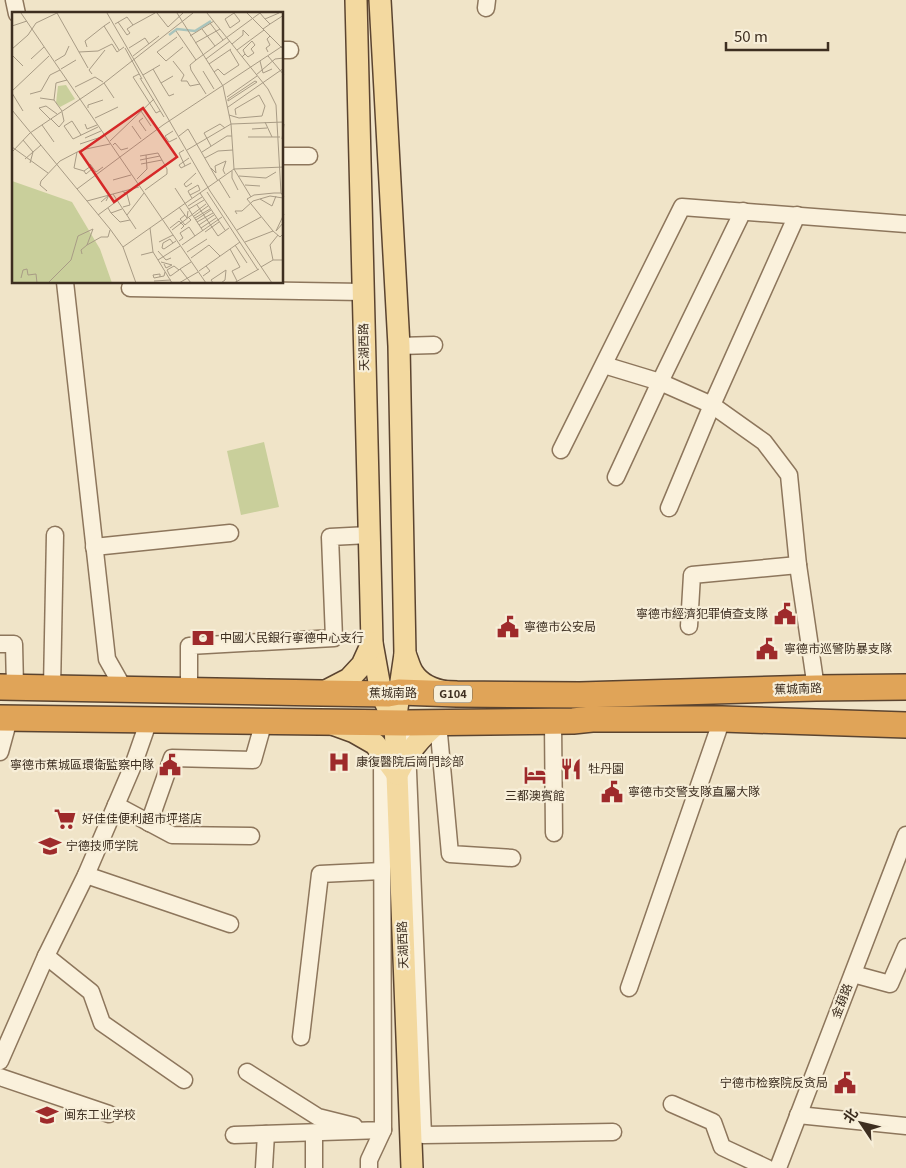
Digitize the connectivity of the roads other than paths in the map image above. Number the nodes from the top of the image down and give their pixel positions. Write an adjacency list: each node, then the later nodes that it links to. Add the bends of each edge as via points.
1 (356, 0): 11 (main road, 天湖西路)
2 (380, 0): 13 (main road)
3 (284, 156): 4 (street)
4 (309, 156)
5 (743, 211): 6 (street); 14 (street, via 682,207); 15 (street)
6 (797, 216): 7 (street); 16 (street)
7 (906, 224)
8 (65, 284): 23 (street)
9 (186, 286): 10 (street); 11 (street)
10 (130, 288)
11 (363, 292): 22 (main road, 天湖西路)
12 (434, 344): 13 (street)
13 (398, 346): 28 (main road)
14 (604, 365): 15 (street); 17 (street)
15 (660, 382): 16 (street); 18 (street)
16 (712, 406): 19 (street); 24 (street, via 764,442 789,475)
17 (561, 450)
18 (616, 477)
19 (669, 508)
20 (230, 533): 23 (street)
21 (55, 535): 31 (street)
22 (369, 535): 26 (main road, 天湖西路); 34 (street, via 330,536 334,638 188,646)
23 (94, 546): 33 (street, via 107,659)
24 (798, 565): 25 (street, via 692,575); 32 (street)
25 (689, 626)
26 (372, 643): 35 (main road, via 362,665 349,679); 36 (main road, 天湖西路)
27 (0, 644): 29 (street, via 14,644)
28 (405, 654): 36 (main road); 37 (main road, via 413,673 427,686)
29 (8, 687): 31 (highway, 蕉城南路 / G104)
30 (906, 687): 32 (highway, 蕉城南路 / G104)
31 (52, 688): 33 (highway, 蕉城南路 / G104)
32 (816, 688): 37 (highway, 蕉城南路 / G104, via 589,695)
33 (124, 690): 34 (highway, 蕉城南路 / G104)
34 (189, 691): 35 (highway, 蕉城南路 / G104)
35 (322, 693): 36 (highway, 蕉城南路 / G104)
36 (390, 693): 37 (highway, 蕉城南路 / G104); 44 (main road, 天湖西路)
37 (457, 694)
38 (5, 718): 40 (highway); 47 (street)
39 (722, 719): 42 (highway); 46 (highway); 63 (street)
40 (149, 720): 41 (highway); 51 (street)
41 (264, 721): 43 (highway); 52 (street, via 252,760 172,758)
42 (553, 721): 45 (highway); 53 (street)
43 (326, 722): 44 (highway); 48 (main road, via 354,732 375,744)
44 (394, 722): 45 (highway); 48 (street); 49 (street); 50 (main road, 天湖西路)
45 (438, 723): 49 (main road, via 418,740); 56 (street, via 450,854)
46 (906, 726)
47 (0, 752)
48 (382, 754): 50 (main road); 57 (street)
49 (407, 756): 50 (main road); 74 (street, via 423,1135)
50 (397, 774): 81 (main road, 天湖西路)
51 (116, 805): 52 (street); 58 (street)
52 (149, 823): 55 (street, via 172,835)
53 (554, 833)
54 (906, 835): 62 (street, 金葫路)
55 (251, 836)
56 (512, 858)
57 (382, 871): 64 (street, via 320,874); 73 (street)
58 (86, 875): 59 (street); 61 (street)
59 (230, 924)
60 (906, 947): 62 (street, via 890,984)
61 (46, 956): 65 (street); 68 (street, via 90,992 102,1023)
62 (853, 974): 71 (street, 金葫路)
63 (629, 988)
64 (301, 1037)
65 (0, 1061)
66 (247, 1072): 73 (street, via 318,1117)
67 (0, 1077): 70 (street)
68 (184, 1080)
69 (672, 1104): 82 (street, via 713,1122 722,1147)
70 (109, 1114)
71 (798, 1115): 72 (street); 83 (street, 金葫路)
72 (906, 1126)
73 (376, 1131): 75 (street); 80 (street)
74 (613, 1132)
75 (314, 1133): 76 (street); 79 (street)
76 (266, 1134): 77 (street); 78 (street)
77 (234, 1136)
78 (264, 1168)
79 (314, 1168)
80 (369, 1168)
81 (412, 1168)
82 (767, 1168)
83 (778, 1168)

